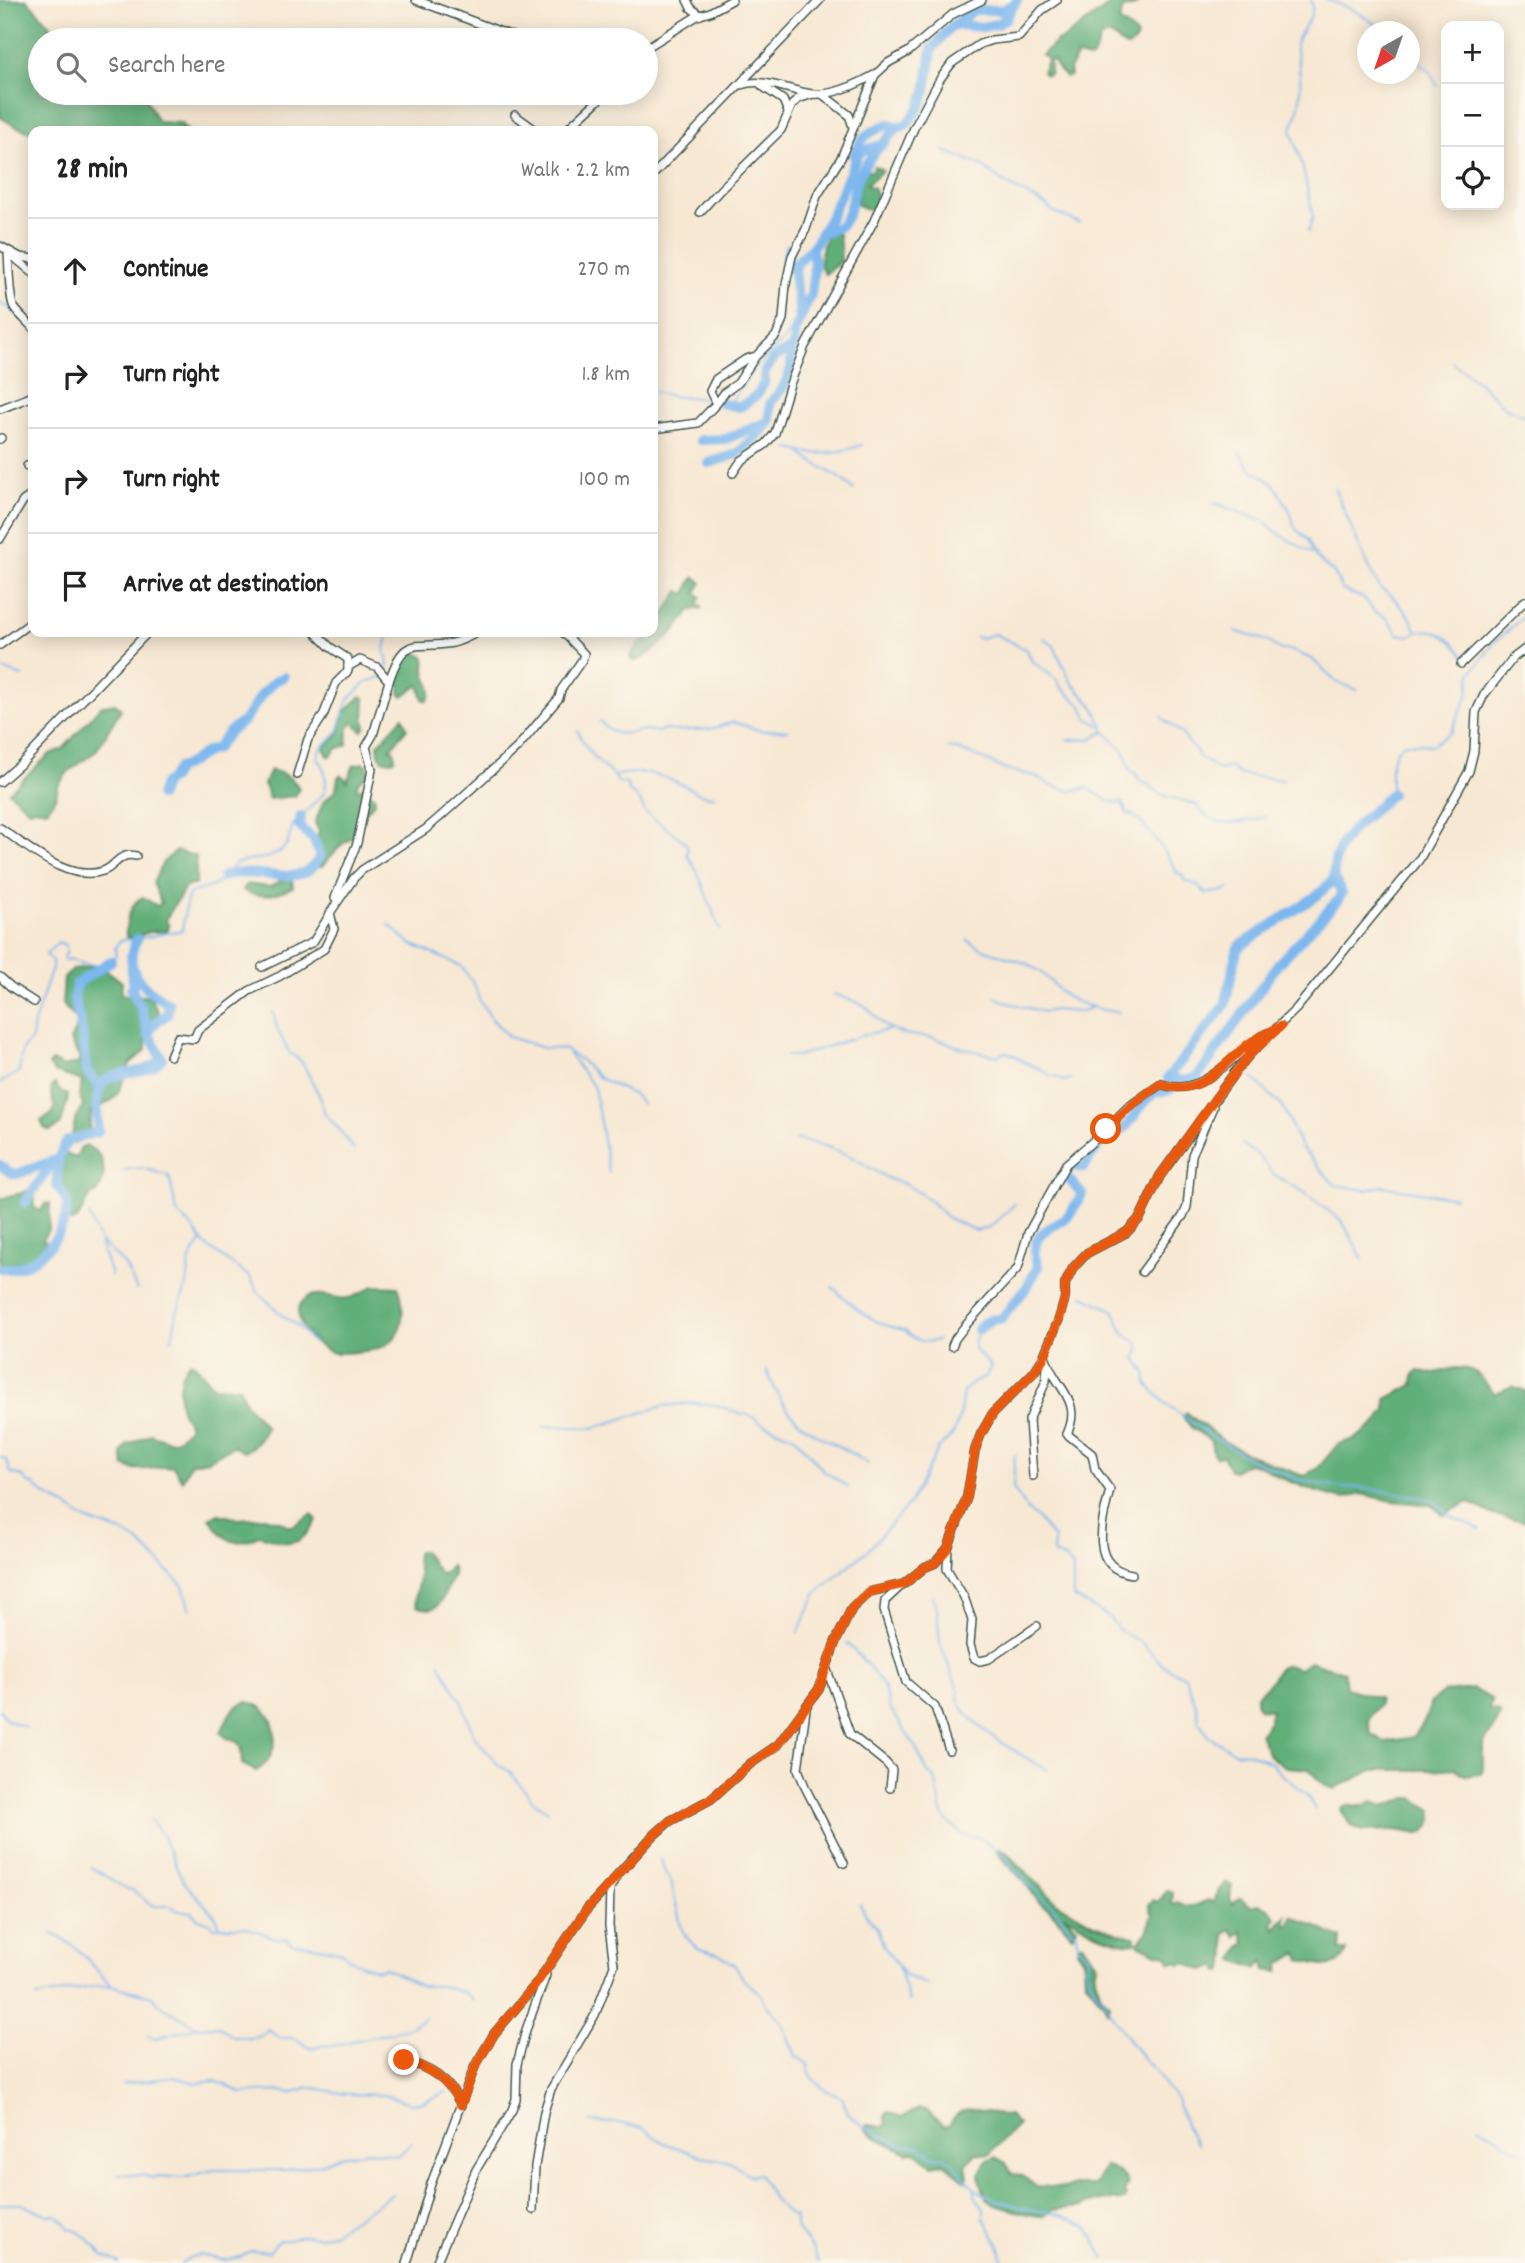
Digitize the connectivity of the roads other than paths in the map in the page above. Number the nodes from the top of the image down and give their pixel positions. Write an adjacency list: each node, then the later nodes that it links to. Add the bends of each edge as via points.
1 (416, 0): 8 (street)
2 (687, 0): 7 (street)
3 (732, 0): 7 (street)
4 (820, 0): 12 (street)
5 (982, 0): 10 (street, via 953,14)
6 (1057, 0): 32 (street, via 1019,37 980,44 944,73 874,221 806,345 775,433)
7 (699, 15): 9 (street)
8 (491, 28)
9 (658, 41)
10 (875, 75): 13 (street, via 848,88); 19 (street)
11 (758, 83): 12 (street); 13 (street); 15 (street, via 778,95)
12 (741, 85): 20 (street)
13 (817, 94): 15 (street, via 798,99); 19 (street, via 849,115)
14 (592, 105): 18 (street)
15 (788, 111): 21 (street, via 782,131)
16 (515, 115): 17 (street)
17 (530, 126)
18 (570, 126)
19 (853, 131): 27 (street, via 817,196 792,256 780,328)
20 (658, 170)
21 (700, 212)
22 (0, 246): 23 (street)
23 (8, 252): 24 (street); 25 (street); 26 (street, via 10,299)
24 (28, 258)
25 (28, 269)
26 (28, 323)
27 (756, 356): 29 (street); 29 (street, via 716,379 710,391)
28 (28, 398): 30 (street)
29 (716, 404): 31 (street, via 698,423)
30 (0, 409)
31 (658, 428)
32 (733, 473)
33 (28, 498): 34 (street)
34 (0, 539)
35 (1525, 601): 43 (street)
36 (28, 625): 41 (street)
37 (143, 637): 47 (street)
38 (320, 637): 44 (street, via 348,659)
39 (467, 637): 45 (street, via 453,643 408,647)
40 (568, 637): 50 (street, via 584,654 549,712 517,748 426,829 362,870)
41 (0, 645)
42 (1525, 649): 54 (street, via 1503,670 1480,704 1469,771 1419,860)
43 (1461, 664)
44 (348, 667): 45 (street, via 360,660 377,667); 46 (street, via 335,683 324,716 308,740)
45 (389, 681): 50 (street, via 366,747 372,769 357,842)
46 (297, 775)
47 (0, 782)
48 (0, 828): 49 (street, via 61,869 83,874 105,871 123,857)
49 (136, 856)
50 (330, 913): 51 (street, via 313,942); 55 (street, via 334,929 324,949 249,991 198,1030 194,1039 178,1037)
51 (262, 967)
52 (0, 977): 53 (street)
53 (34, 1002)
54 (1281, 1026): 56 (street, via 1249,1055); 58 (street, via 1251,1042 1204,1082 1175,1090 1161,1084 1128,1107 1066,1164 1028,1233 1018,1268)
55 (170, 1056)
56 (1219, 1093): 57 (street, via 1195,1146 1187,1208); 59 (street, via 1160,1176 1140,1218 1127,1232 1087,1253 1073,1268)
57 (1142, 1272)
58 (952, 1346)
59 (1044, 1354): 60 (street); 62 (street, via 1034,1372 993,1413 981,1434 967,1497)
60 (1048, 1367): 61 (street, via 1030,1420); 63 (street, via 1070,1397 1072,1424 1067,1434 1092,1454 1095,1469 1110,1490 1102,1528 1104,1555 1114,1569)
61 (1033, 1476)
62 (948, 1548): 64 (street); 65 (street, via 947,1569 972,1620 974,1658 989,1659)
63 (1132, 1574)
64 (904, 1584): 66 (street, via 869,1592 852,1608); 68 (street, via 885,1601 884,1610 906,1682 935,1707)
65 (1037, 1626)
66 (827, 1670): 67 (street); 69 (street, via 850,1734 892,1770)
67 (806, 1708): 70 (street, via 799,1769); 71 (street, via 778,1745 711,1799 670,1821)
68 (949, 1750)
69 (890, 1788)
70 (844, 1863)
71 (618, 1874): 72 (street); 75 (street, via 608,1906 614,1965 595,2014 547,2101 535,2166)
72 (551, 1961): 74 (street, via 494,2034); 77 (street, via 517,2064 512,2110 476,2170)
73 (402, 2060): 74 (street, via 435,2072)
74 (461, 2105): 76 (street, via 430,2184)
75 (533, 2210)
76 (408, 2263)
77 (436, 2263)

